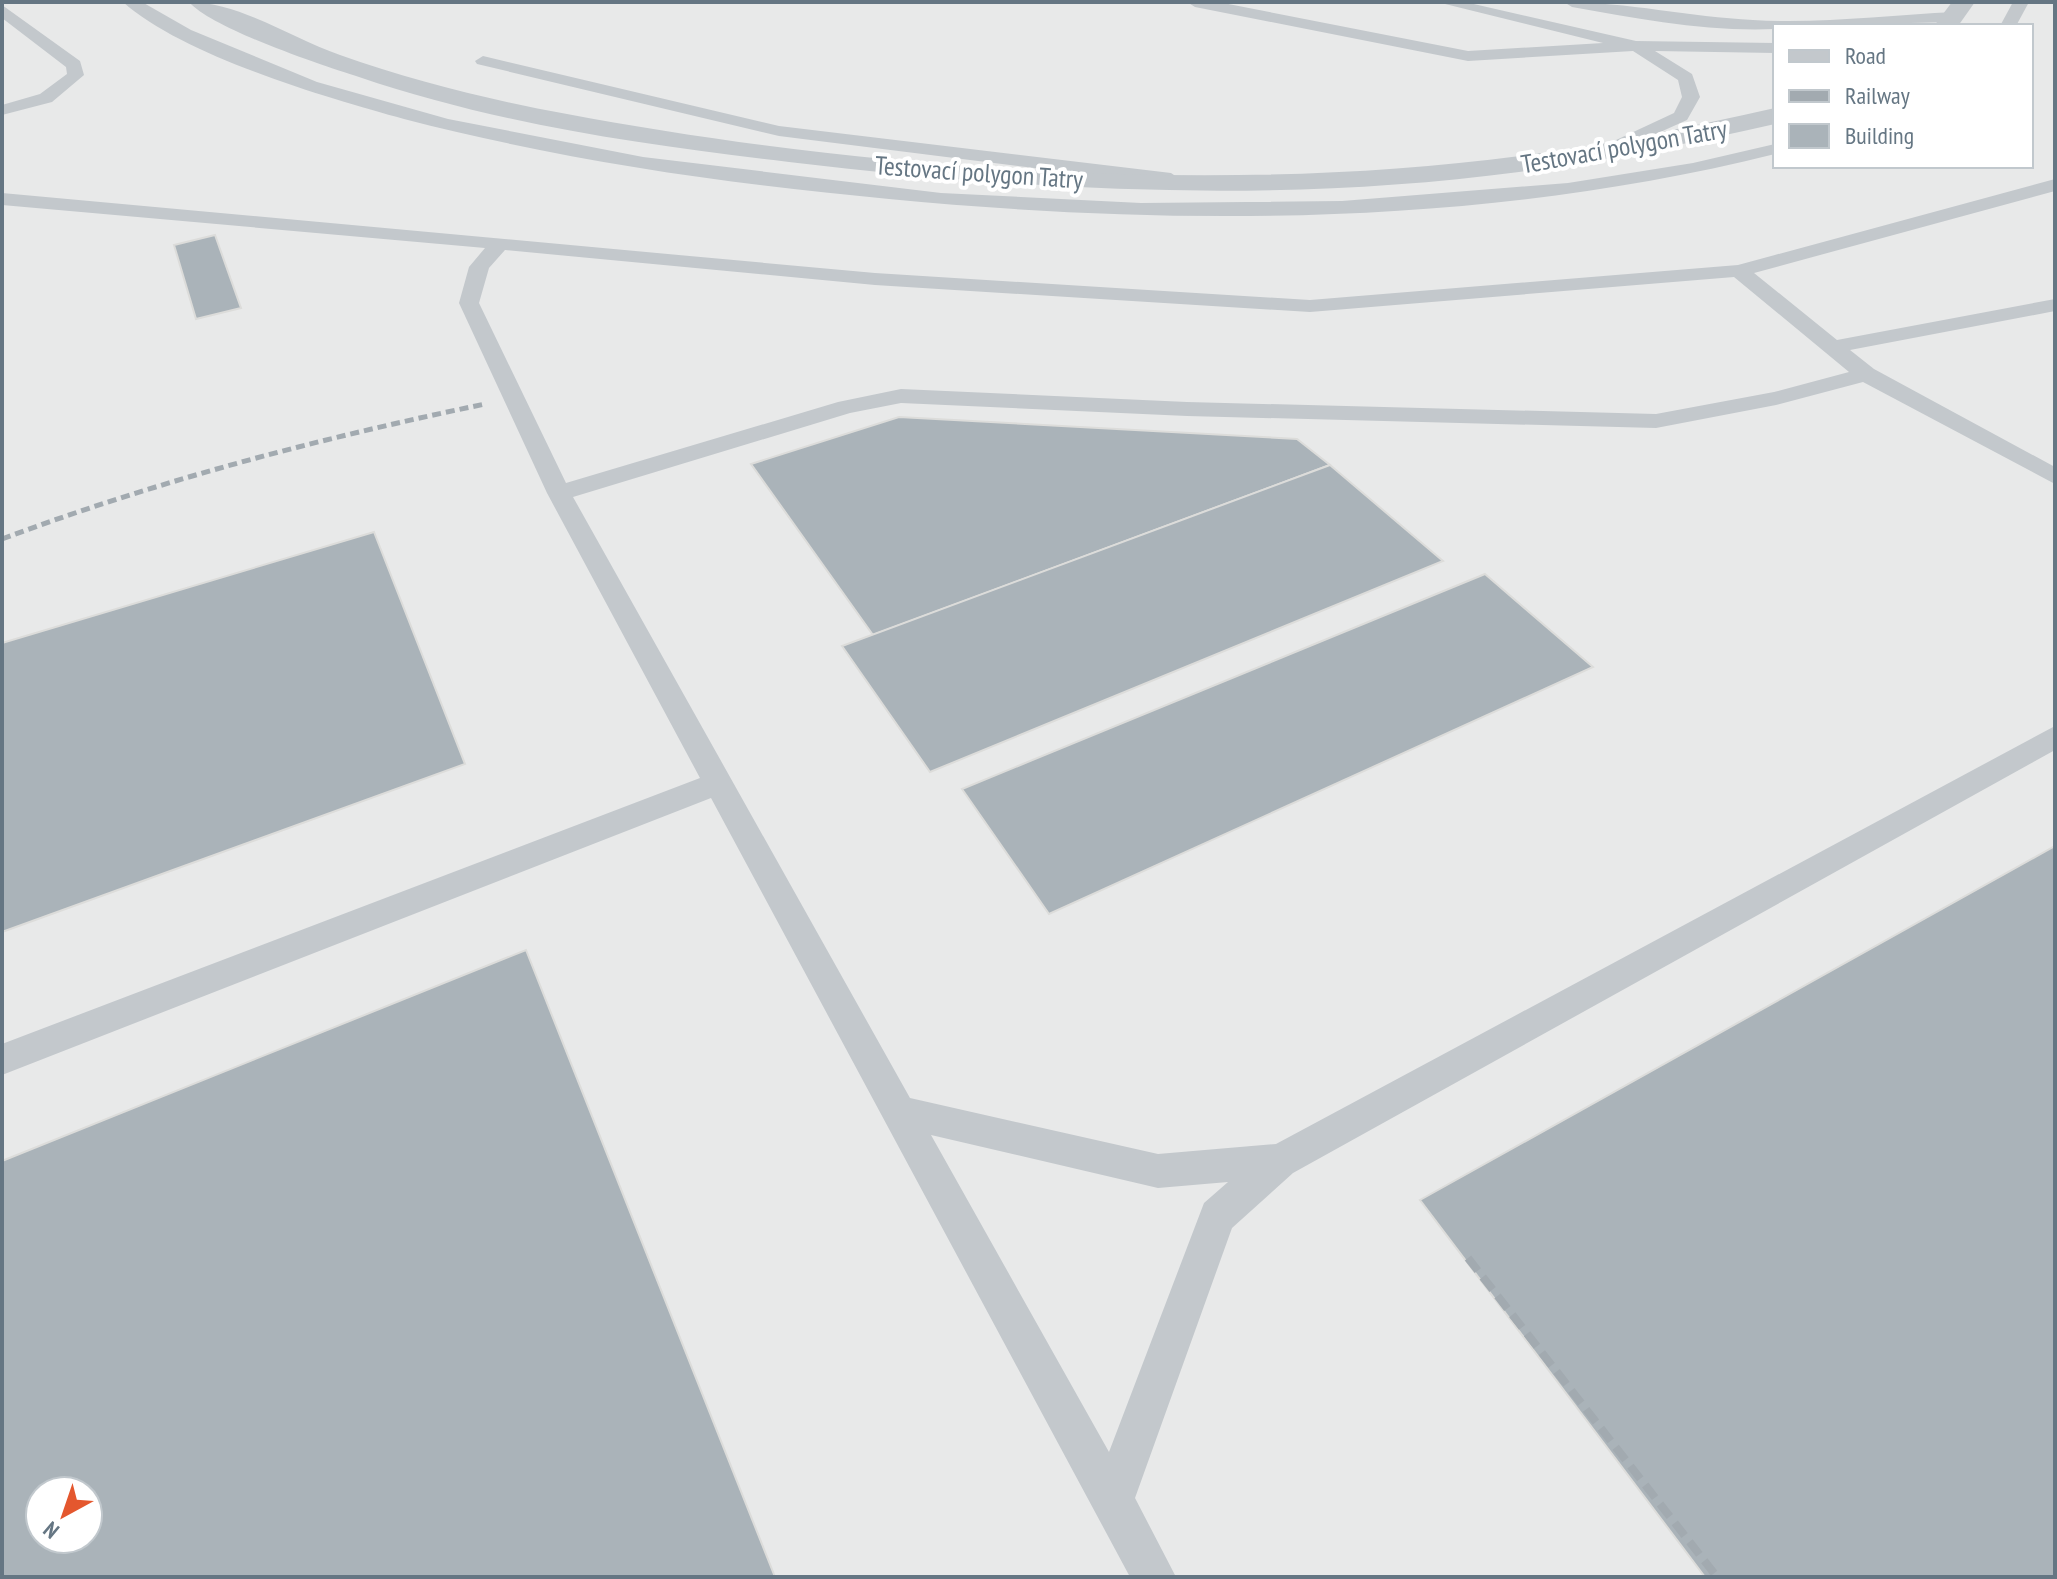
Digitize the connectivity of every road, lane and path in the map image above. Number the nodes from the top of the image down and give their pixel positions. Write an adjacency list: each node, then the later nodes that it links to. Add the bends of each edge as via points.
1 (131, 2): 19 (lane, via 195,39 269,69 452,125 560,150 679,168 936,198 1176,210 1360,207 1632,180)
2 (200, 2): 21 (street, Testovací polygon Tatry, via 240,24 394,79 590,127 932,170)
3 (1195, 2): 15 (lane)
4 (1278, 2): 15 (lane)
5 (1445, 2): 13 (lane)
6 (1572, 2): 10 (lane, via 1643,15)
7 (2021, 2): 12 (lane)
8 (2, 10): 17 (lane, via 74,65 76,75 46,98)
9 (1950, 18): 11 (lane)
10 (1773, 24)
11 (1784, 24)
12 (2009, 24)
13 (1636, 46): 14 (lane); 15 (lane); 20 (lane, via 1686,78 1691,97 1681,116)
14 (1773, 48)
15 (1468, 56)
16 (483, 61): 21 (lane, via 779,131)
17 (2, 110)
18 (1773, 116): 20 (street, Testovací polygon Tatry)
19 (1773, 149)
20 (1600, 155): 21 (street, Testovací polygon Tatry, via 1345,180)
21 (1200, 182)
22 (2055, 185): 25 (lane)
23 (2, 199): 24 (lane)
24 (500, 243): 25 (lane, via 875,279 1310,306); 30 (lane, via 479,267 469,303)
25 (1739, 271): 27 (lane)
26 (2055, 305): 27 (lane)
27 (1834, 347): 28 (lane)
28 (1866, 374): 29 (lane); 30 (lane, via 1656,421 901,396 846,407)
29 (2055, 477)
30 (559, 493): 32 (lane)
31 (2055, 737): 35 (lane)
32 (718, 783): 33 (lane); 34 (lane)
33 (2, 1060)
34 (897, 1111): 35 (lane, via 1158,1171); 36 (lane)
35 (1280, 1161): 36 (lane, via 1217,1216)
36 (1112, 1501): 37 (lane)
37 (1154, 1577)

